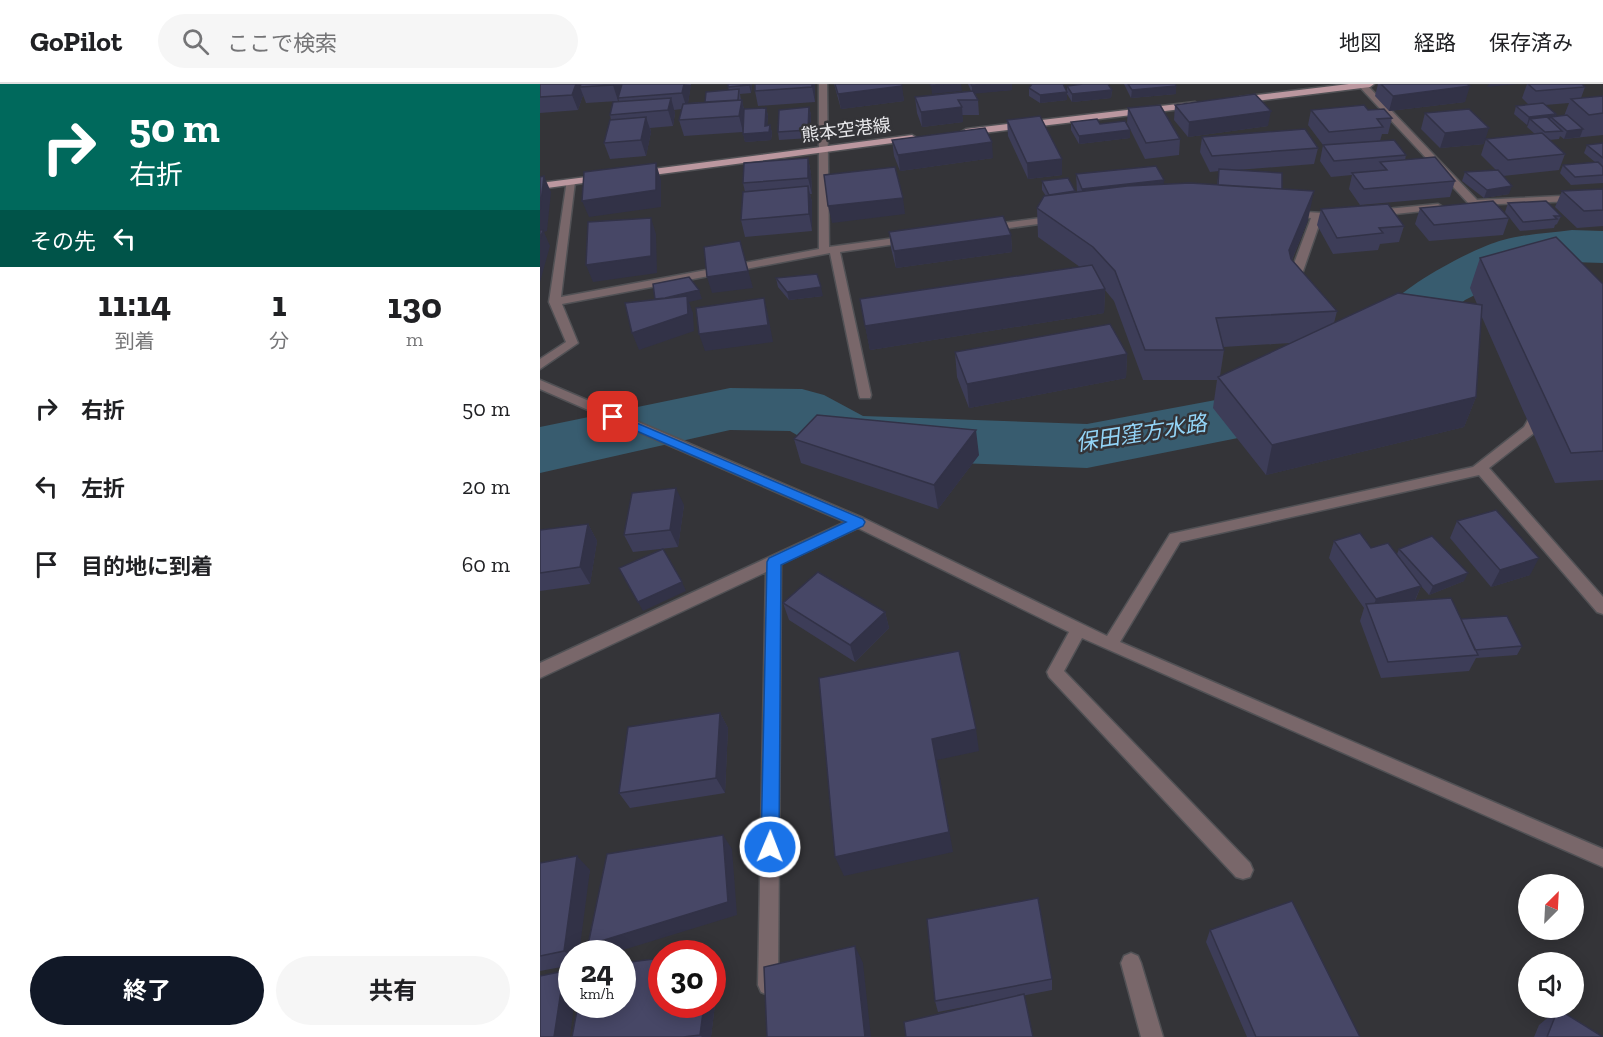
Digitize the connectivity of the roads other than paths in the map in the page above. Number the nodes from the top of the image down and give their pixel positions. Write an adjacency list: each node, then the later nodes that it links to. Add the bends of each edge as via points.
1 (823, 84): 7 (street)
2 (1364, 84): 3 (main road); 13 (street)
3 (1233, 100)
4 (1209, 103): 5 (main road)
5 (951, 134)
6 (928, 136): 7 (main road, 熊本空港線)
7 (822, 149): 8 (main road, 熊本空港線); 19 (street)
8 (623, 176)
9 (612, 177): 10 (main road)
10 (570, 182): 11 (main road); 21 (street)
11 (540, 186)
12 (1603, 197): 13 (street)
13 (1463, 204): 15 (street, via 1354,216)
14 (1272, 213): 15 (street)
15 (1317, 216): 20 (street, via 1295,277)
16 (1065, 217): 17 (street)
17 (973, 230)
18 (927, 236): 19 (street)
19 (829, 250): 21 (street); 25 (street)
20 (1306, 298)
21 (555, 302): 22 (street, via 572,343)
22 (540, 365)
23 (540, 384): 27 (street)
24 (1543, 389): 26 (street, via 1541,409 1529,430)
25 (864, 395)
26 (1481, 468): 29 (street); 31 (street, via 1175,537)
27 (858, 522): 28 (street); 30 (street)
28 (774, 562): 32 (street); 36 (street)
29 (1603, 608)
30 (1078, 630): 31 (street); 34 (street, via 1054,672)
31 (1110, 645): 33 (street)
32 (540, 671)
33 (1603, 858)
34 (1243, 870)
35 (1131, 963): 37 (street)
36 (768, 1001)
37 (1152, 1037)

